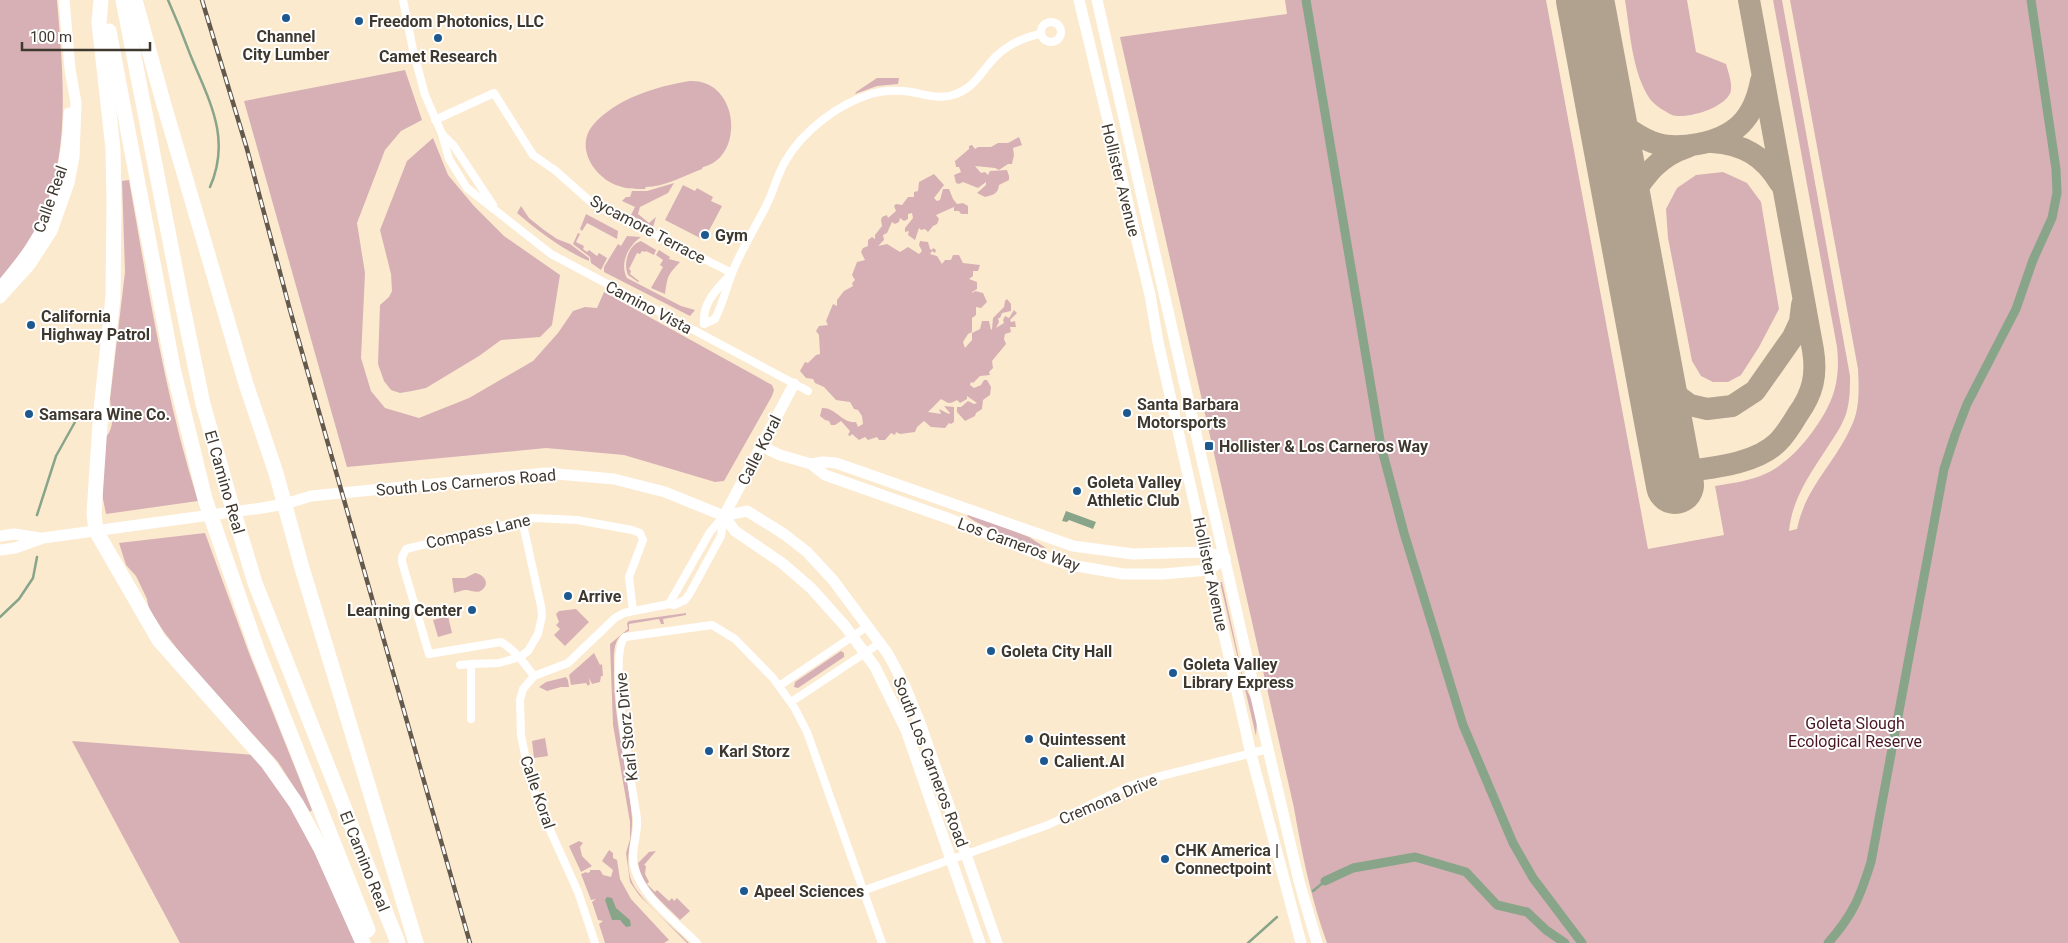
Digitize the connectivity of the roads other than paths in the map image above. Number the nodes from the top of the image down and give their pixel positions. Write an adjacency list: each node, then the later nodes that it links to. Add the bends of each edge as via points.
1 (64, 0): 9 (main road, Calle Real)
2 (101, 0): 27 (highway, via 99,23 113,149 114,220 113,297 101,410 94,514); 53 (highway, El Camino Real, via 122,91 173,368 205,499 258,652)
3 (124, 0): 54 (highway, El Camino Real, via 203,404 229,496 255,583)
4 (136, 0): 22 (highway, via 246,384)
5 (403, 0): 10 (street, Camino Vista, via 416,61)
6 (1079, 0): 31 (main road, Hollister Avenue, via 1150,295)
7 (1097, 0): 32 (main road, Hollister Avenue)
8 (1040, 34): 13 (street, via 1002,51 974,84 956,95 939,98 898,91 880,92 861,98 822,120 799,141 785,161)
9 (70, 69): 14 (main road, Calle Real, via 68,128 60,182 32,247); 15 (main road, Calle Real, via 76,103 76,130 69,183 52,230 30,265)
10 (435, 120): 11 (street, Camino Vista); 13 (street, Sycamore Terrace, via 494,93 533,155 592,203)
11 (442, 134): 12 (street, Camino Vista, via 454,146); 12 (street, Camino Vista, via 449,159 463,184)
12 (497, 211): 17 (street, Camino Vista, via 550,254)
13 (732, 273): 16 (street, via 712,296 703,314); 16 (street, via 715,319)
14 (0, 287)
15 (0, 298)
16 (704, 324): 17 (street)
17 (699, 333): 18 (street, Camino Vista)
18 (794, 384): 19 (street, Camino Vista); 20 (main road, Calle Koral)
19 (808, 391)
20 (761, 446): 21 (main road, Los Carneros Way); 24 (main road, Calle Koral)
21 (811, 464): 23 (main road, Los Carneros Way, via 836,463); 25 (main road, Los Carneros Way, via 824,475)
22 (285, 504): 24 (main road, South Los Carneros Road, via 311,496 546,472 614,479 665,492); 27 (main road, South Los Carneros Road); 55 (highway)
23 (955, 504): 25 (main road); 31 (main road, Los Carneros Way, via 1073,546 1133,554)
24 (724, 516): 34 (street, Calle Koral, via 710,532); 34 (street, Calle Koral, via 721,536 690,593 685,600); 36 (main road, South Los Carneros Road, via 746,511 784,534 807,552 833,580); 37 (main road, South Los Carneros Road, via 736,531 811,588)
25 (950, 519): 33 (main road, Los Carneros Way, via 1048,558 1102,572 1163,574)
26 (522, 520): 35 (street, Compass Lane, via 577,520 620,527 642,535 642,544 629,577); 40 (street, via 542,616 534,642); 40 (street, Compass Lane, via 410,547 403,553 402,562 429,654 502,642)
27 (96, 531): 29 (main road, South Los Carneros Road); 52 (highway, via 159,640 267,762 296,803 321,849)
28 (0, 536): 29 (main road, via 14,534)
29 (43, 538): 30 (main road)
30 (0, 550)
31 (1206, 552): 32 (main road, Los Carneros Way); 33 (main road, Hollister Avenue)
32 (1225, 558): 33 (main road); 47 (main road, Hollister Avenue)
33 (1209, 570): 48 (main road, Hollister Avenue)
34 (669, 604): 35 (street, Calle Koral)
35 (633, 611): 43 (street, Calle Koral, via 615,618 568,662)
36 (868, 626): 37 (street); 38 (main road, South Los Carneros Road)
37 (853, 636): 39 (main road, South Los Carneros Road); 44 (street)
38 (880, 643): 39 (street); 49 (main road, South Los Carneros Road, via 917,714)
39 (866, 653): 45 (street); 50 (main road, South Los Carneros Road, via 906,730)
40 (520, 657): 41 (street, via 499,663); 43 (street)
41 (471, 664): 42 (street); 46 (street)
42 (460, 666)
43 (534, 676): 56 (street, Calle Koral, via 520,700 524,758 537,801 578,892)
44 (779, 686): 45 (street, Karl Storz Drive); 57 (street, Karl Storz Drive, via 735,640 712,625 630,636 621,641 620,701 638,830 633,865 646,892)
45 (790, 702): 51 (street, Karl Storz Drive, via 807,732)
46 (471, 719)
47 (1268, 749): 48 (street, Cremona Drive); 62 (main road, Hollister Avenue, via 1299,882)
48 (1251, 754): 49 (street, Cremona Drive, via 1129,786 1048,825); 61 (main road, Hollister Avenue)
49 (967, 855): 50 (street, Cremona Drive); 60 (main road, South Los Carneros Road)
50 (951, 861): 51 (street, Cremona Drive); 59 (main road, South Los Carneros Road)
51 (865, 890): 58 (street, Karl Storz Drive)
52 (363, 943)
53 (373, 943)
54 (398, 943)
55 (416, 943)
56 (595, 943)
57 (697, 943)
58 (882, 943)
59 (980, 943)
60 (997, 943)
61 (1301, 943)
62 (1317, 943)

